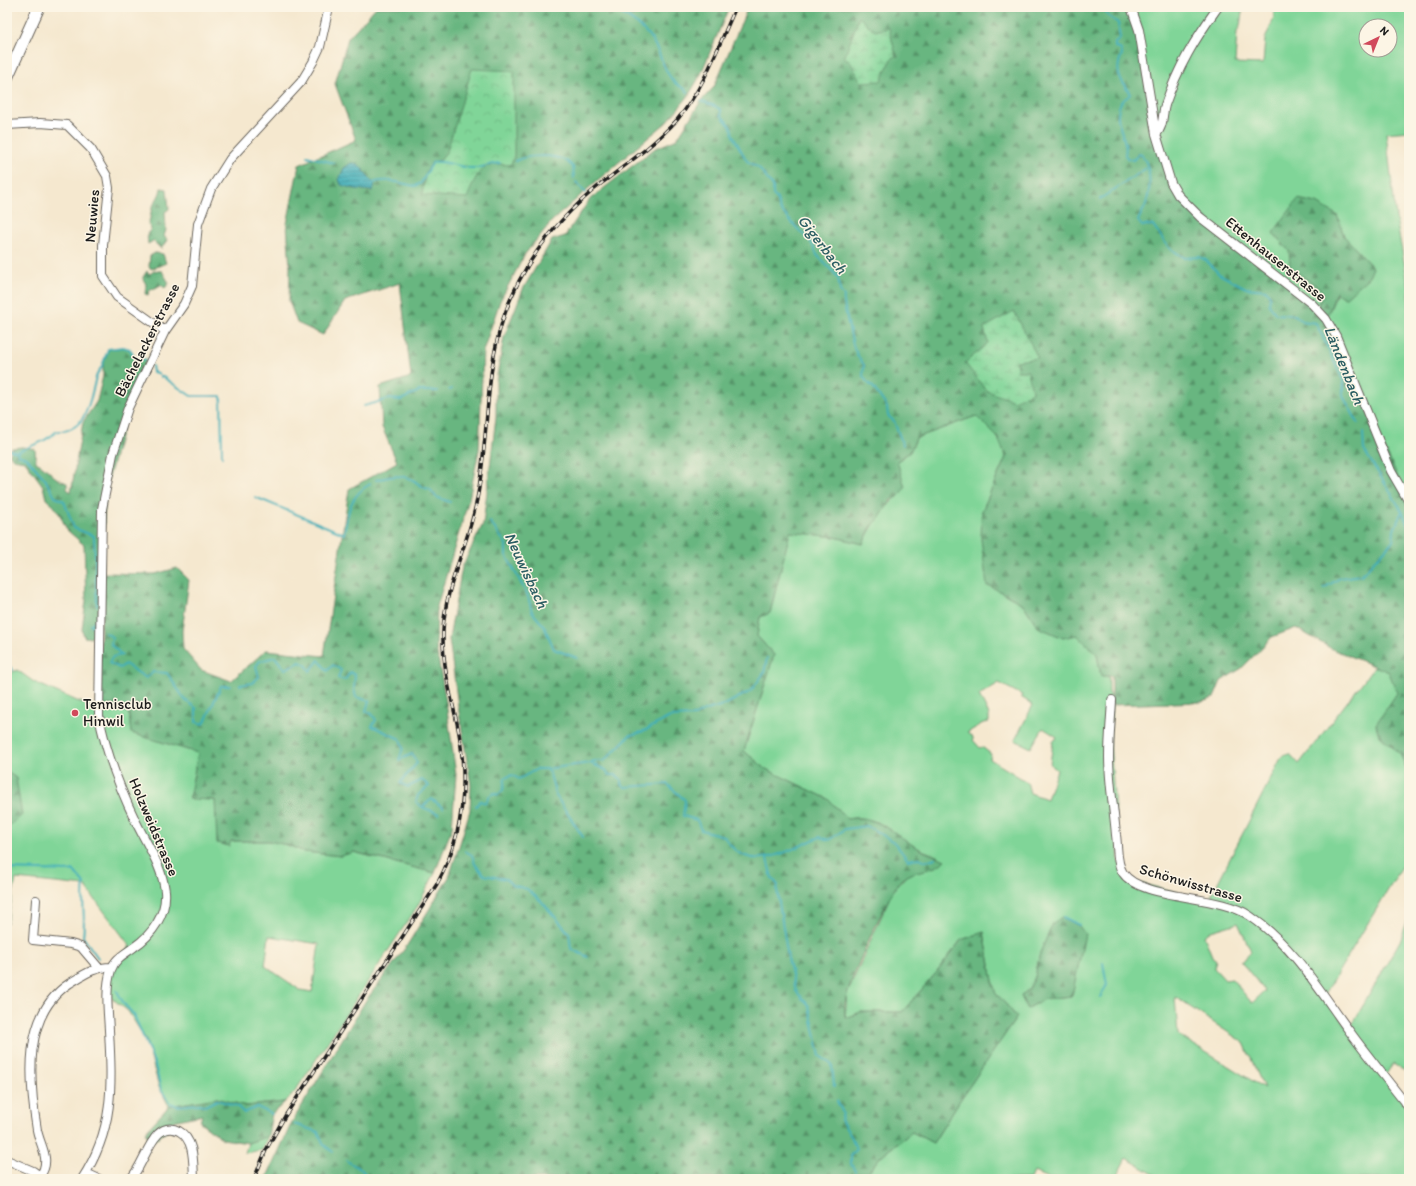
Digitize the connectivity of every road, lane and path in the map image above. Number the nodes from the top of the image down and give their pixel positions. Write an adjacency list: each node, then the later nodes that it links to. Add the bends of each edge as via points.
1 (40, 7): 5 (main road)
2 (329, 7): 8 (street, Bächelackerstrasse, via 320,47 301,82 230,159 211,189 198,224 192,286 184,304)
3 (1131, 7): 7 (street, Ettenhauserstrasse, via 1139,30)
4 (1218, 7): 7 (street, via 1183,61 1165,105 1161,127)
5 (7, 78)
6 (7, 125): 8 (street, Neuwies, via 67,125 91,149 108,176 103,276 117,297)
7 (1156, 134): 9 (street, Ettenhauserstrasse, via 1171,183 1186,204 1312,304 1326,319 1336,336 1391,471)
8 (165, 331): 10 (street, Bächelackerstrasse, via 119,430)
9 (1409, 502)
10 (102, 509): 14 (street, Holzweidstrasse, via 99,716 110,759 131,812 158,866 165,895 164,910 157,924 139,944 119,957)
11 (1112, 700): 15 (street, Schönwisstrasse, via 1110,772 1119,862 1124,875 1150,889 1239,909 1258,922 1311,975 1349,1030)
12 (36, 900): 13 (street, via 33,940 81,947)
13 (98, 967): 14 (street); 18 (street, via 56,994 41,1016 36,1031 32,1057 34,1104 38,1132 46,1158)
14 (112, 967): 17 (street, via 108,1005 112,1074 110,1103 102,1140)
15 (1409, 1108)
16 (7, 1160): 18 (street)
17 (84, 1176): 19 (street)
18 (42, 1177)
19 (99, 1179)
20 (130, 1179): 21 (street, via 137,1171 153,1139 162,1131 170,1129 180,1132 188,1140 192,1151)
21 (194, 1179)

